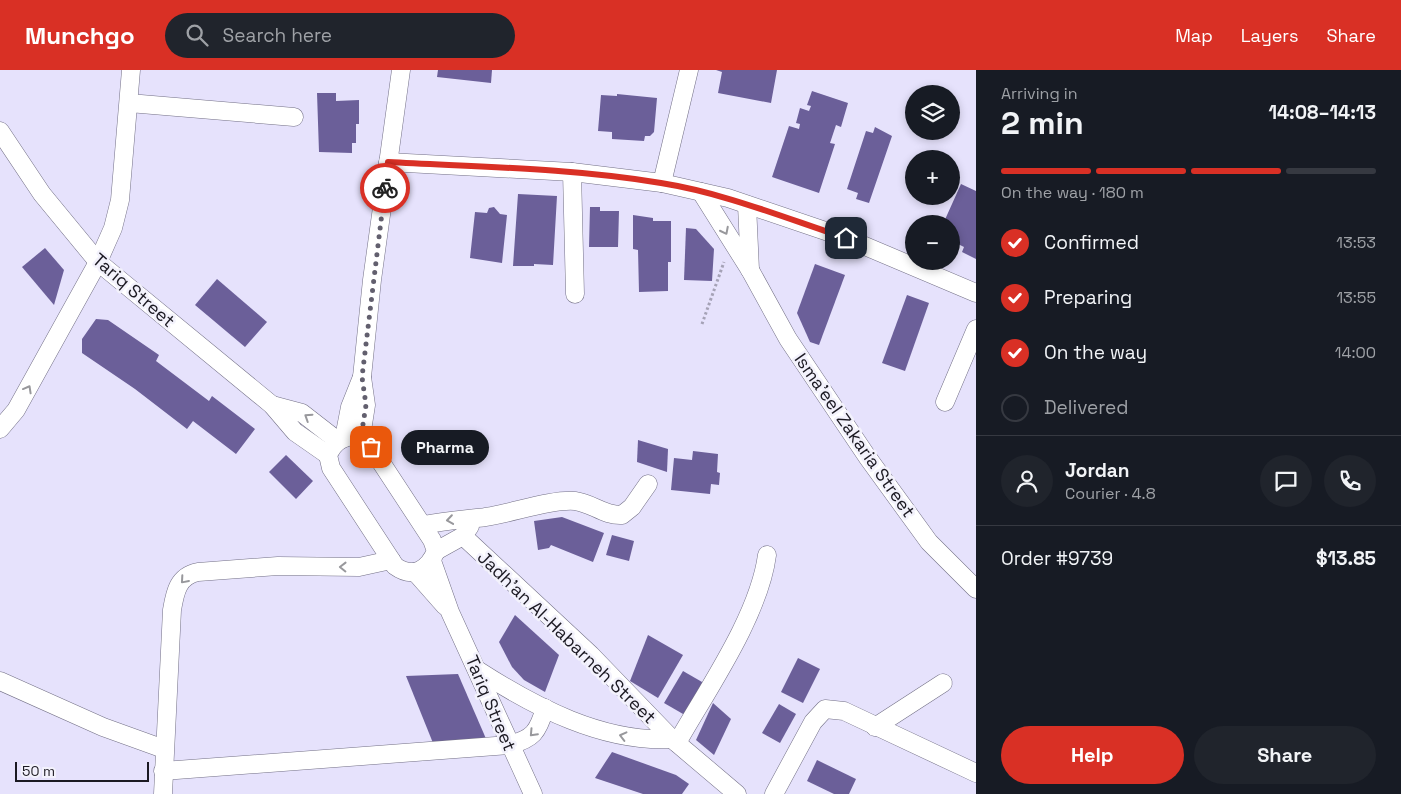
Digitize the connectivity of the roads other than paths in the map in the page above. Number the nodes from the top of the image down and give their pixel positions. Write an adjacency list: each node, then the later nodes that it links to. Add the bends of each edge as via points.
1 (131, 70): 4 (street)
2 (401, 70): 7 (street)
3 (689, 70): 9 (street)
4 (129, 103): 5 (street); 12 (street, via 120,200 113,228)
5 (294, 117)
6 (0, 131): 12 (street, Tariq Street, via 42,194)
7 (388, 162): 8 (street); 19 (street, via 362,377 350,407)
8 (572, 172): 9 (street); 15 (street)
9 (662, 183): 10 (street)
10 (701, 192): 11 (street); 13 (street, Isma’eel Zakaria Street, one-way to 13)
11 (747, 205): 13 (street, Isma’eel Zakaria Street); 14 (street, via 846,238)
12 (98, 262): 18 (street, one-way to 12, via 16,410); 19 (street, Tariq Street, via 272,405 302,412)
13 (750, 270): 28 (street, Isma’eel Zakaria Street, via 788,339 868,458 929,542)
14 (976, 293)
15 (575, 294)
16 (976, 329): 17 (street)
17 (945, 402)
18 (0, 429)
19 (343, 443): 22 (street, Tariq Street, via 371,447); 26 (street, Tariq Street, via 331,468)
20 (648, 484): 21 (street, via 632,507 622,515 609,514 575,501)
21 (477, 518): 22 (street, one-way to 22); 23 (street)
22 (424, 525): 25 (street, Tariq Street)
23 (463, 536): 25 (street); 35 (street, Jadh’an Al-Habarneh Street, via 591,655)
24 (767, 555): 35 (street, via 761,584 742,625)
25 (434, 556): 27 (street); 29 (street, Tariq Street)
26 (391, 560): 27 (street, Tariq Street, via 401,570); 37 (street, one-way to 37, via 360,567 278,566 189,574 175,591 172,610)
27 (415, 572): 29 (street, Tariq Street)
28 (976, 589)
29 (450, 612): 30 (street, Tariq Street)
30 (479, 671): 33 (street, Jadh’an Al-Habarneh Street); 36 (street, Tariq Street)
31 (0, 681): 37 (street, via 103,727)
32 (943, 683): 34 (street)
33 (544, 708): 35 (street, Jadh’an Al-Habarneh Street, one-way to 33, via 625,737); 36 (street, one-way to 36, via 534,734)
34 (875, 727): 39 (street); 43 (street, via 844,712 825,709 814,722)
35 (674, 741): 40 (street, Jadh’an Al-Habarneh Street)
36 (509, 745): 38 (street); 42 (street, Tariq Street)
37 (164, 749): 38 (street)
38 (163, 771): 41 (street)
39 (976, 773)
40 (734, 793)
41 (163, 794)
42 (533, 794)
43 (774, 794)

